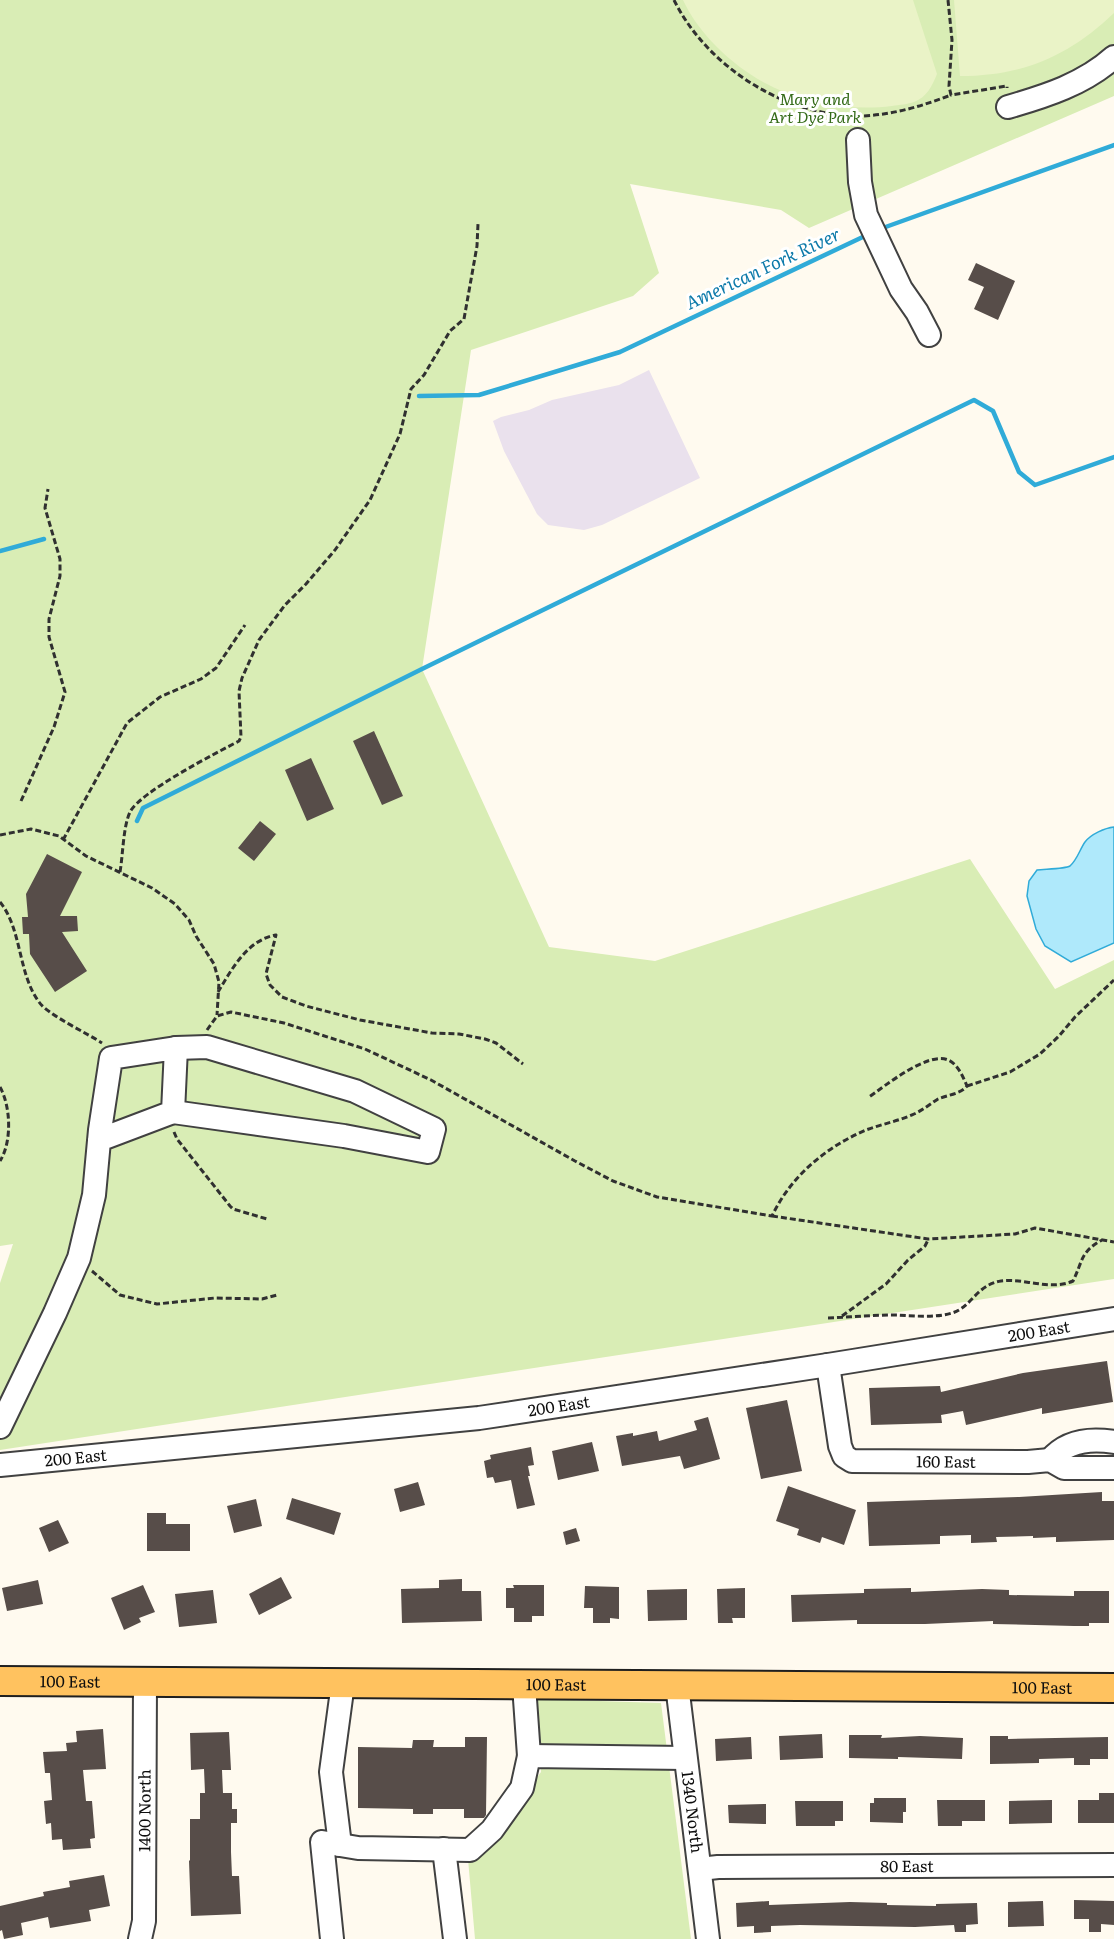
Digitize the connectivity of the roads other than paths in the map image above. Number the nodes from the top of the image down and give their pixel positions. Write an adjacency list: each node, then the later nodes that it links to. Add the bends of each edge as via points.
1 (1114, 57): 2 (street, via 1078,82)
2 (1008, 107)
3 (858, 141): 4 (street, via 866,215 901,289)
4 (929, 335)
5 (176, 1048): 6 (street); 6 (street, via 207,1047 355,1091 434,1129 429,1152); 7 (street, via 111,1058)
6 (173, 1112): 7 (street)
7 (99, 1140): 10 (street, via 94,1195 79,1258)
8 (1114, 1319): 9 (street, 200 East)
9 (828, 1365): 12 (street, 160 East, via 837,1433 844,1456 852,1461); 13 (street, 200 East, via 480,1418)
10 (0, 1427)
11 (1114, 1442): 12 (street, via 1069,1445)
12 (1050, 1460): 14 (street, 160 East, via 1064,1468)
13 (0, 1466)
14 (1114, 1468)
15 (0, 1681): 16 (main road, 100 East)
16 (145, 1682): 17 (main road, 100 East); 27 (street, 1400 North, via 144,1921)
17 (343, 1683): 18 (main road, 100 East); 23 (street, via 332,1772)
18 (524, 1685): 19 (main road, 100 East); 21 (street)
19 (677, 1685): 20 (main road, 100 East); 22 (street, 1340 North)
20 (1114, 1689)
21 (529, 1756): 22 (street); 24 (street, via 522,1788 492,1830 470,1850)
22 (685, 1758): 26 (street, 1340 North)
23 (340, 1845): 24 (street); 28 (street, via 322,1842)
24 (444, 1849): 29 (street)
25 (1114, 1864): 26 (street, 80 East)
26 (700, 1869): 30 (street, 1340 North)
27 (140, 1939)
28 (332, 1939)
29 (455, 1939)
30 (708, 1939)

